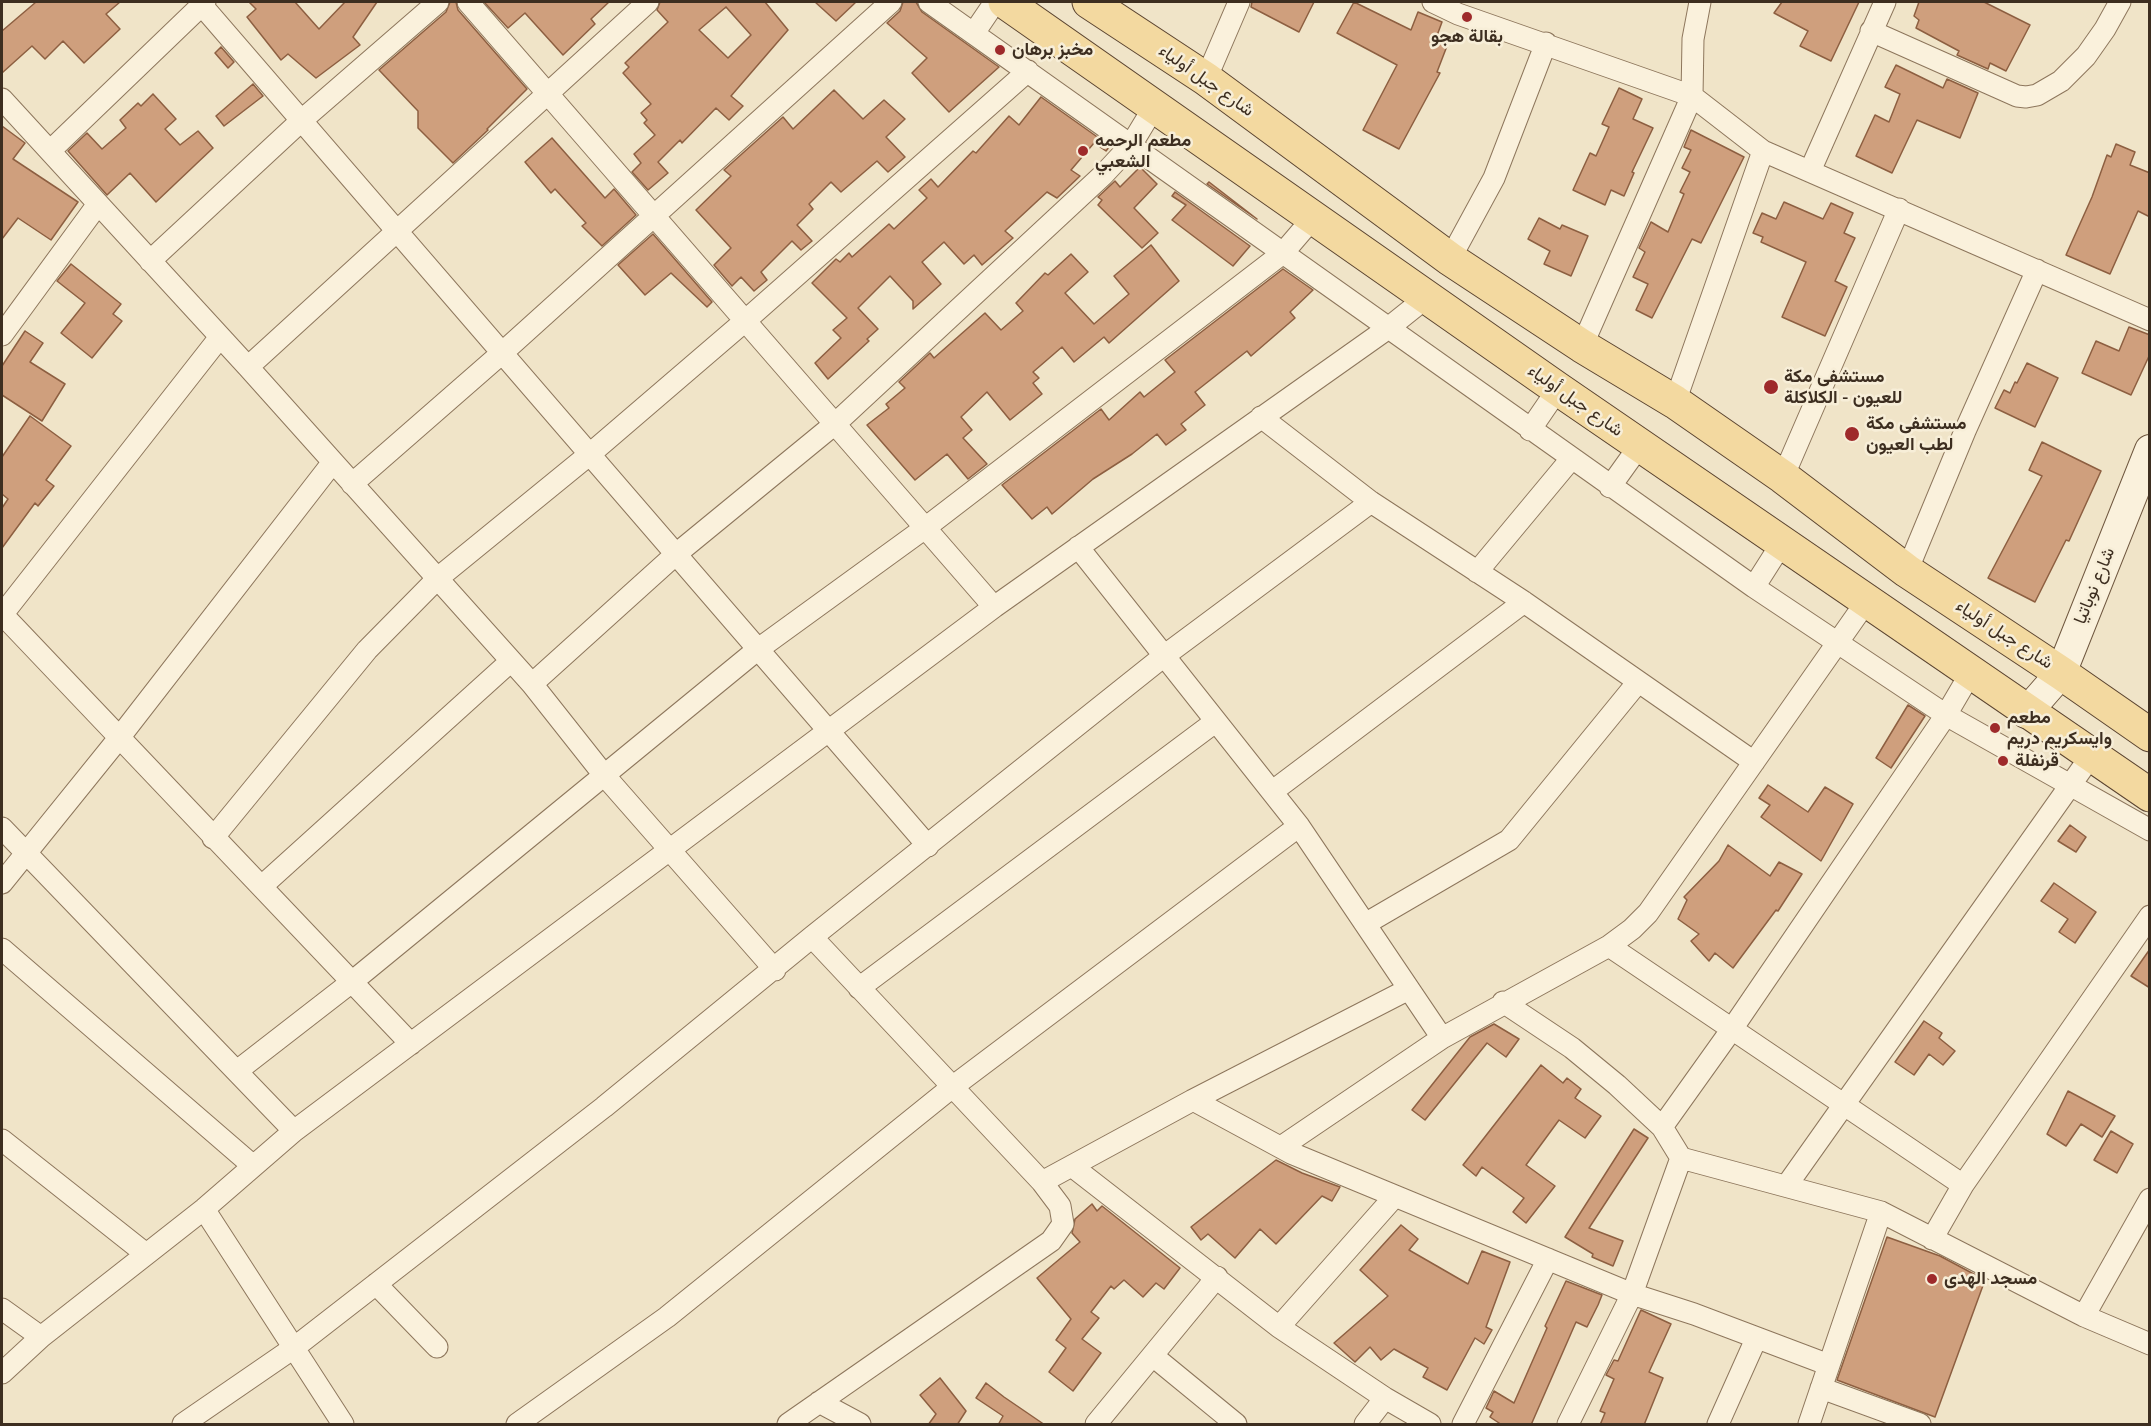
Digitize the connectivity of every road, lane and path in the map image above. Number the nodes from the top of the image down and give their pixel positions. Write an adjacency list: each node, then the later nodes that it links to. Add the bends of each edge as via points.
1 (202, 2): 25 (street); 27 (street)
2 (438, 2): 25 (street)
3 (468, 2): 21 (street)
4 (648, 2): 21 (street)
5 (891, 2): 32 (street)
6 (929, 2): 17 (street)
7 (995, 2): 17 (street)
8 (1005, 2): 24 (main road, شارع جبل أولياء)
9 (1089, 2): 20 (main road, شارع جبل أولياء)
10 (1239, 2): 20 (street)
11 (1433, 2): 15 (street)
12 (1700, 2): 22 (street)
13 (1885, 2): 16 (street)
14 (2120, 2): 16 (street, via 2086,56 2061,81 2026,97)
15 (1461, 8): 18 (street)
16 (1871, 31): 29 (street)
17 (974, 33): 19 (street)
18 (1546, 43): 22 (street); 36 (street, via 1494,178)
19 (1028, 71): 26 (street); 41 (street)
20 (1206, 79): 36 (main road, شارع جبل أولياء)
21 (548, 94): 32 (street); 34 (street)
22 (1692, 96): 28 (street); 45 (street)
23 (2, 99): 27 (street)
24 (1154, 107): 26 (street); 33 (main road, شارع جبل أولياء)
25 (302, 120): 34 (street); 37 (street)
26 (1131, 146): 35 (street); 51 (street)
27 (50, 151): 30 (street)
28 (1763, 152): 29 (street); 49 (street)
29 (1810, 171): 31 (street)
30 (98, 204): 37 (street); 43 (street)
31 (1899, 208): 38 (street); 58 (street)
32 (654, 215): 41 (street); 46 (street)
33 (1313, 218): 35 (street); 39 (main road, شارع جبل أولياء)
34 (398, 231): 46 (street); 47 (street)
35 (1283, 253): 42 (street); 62 (street)
36 (1450, 259): 45 (main road, شارع جبل أولياء)
37 (150, 261): 44 (street)
38 (2037, 270): 40 (street); 66 (street)
39 (1427, 297): 42 (street); 48 (main road, شارع جبل أولياء)
40 (2150, 320)
41 (745, 321): 51 (street); 55 (street)
42 (1387, 329): 50 (street); 52 (street)
43 (2, 335)
44 (220, 338): 47 (street); 73 (street)
45 (1582, 346): 49 (main road, شارع جبل أولياء)
46 (502, 353): 55 (street); 59 (street)
47 (248, 367): 57 (street)
48 (1557, 389): 52 (street); 53 (main road, شارع جبل أولياء)
49 (1675, 402): 58 (main road, شارع جبل أولياء)
50 (1261, 417): 61 (street); 64 (street)
51 (836, 423): 62 (street); 65 (street)
52 (1530, 430): 56 (street)
53 (1640, 445): 60 (street); 63 (main road, شارع جبل أولياء)
54 (2150, 450): 78 (street, شارع نوباتيا)
55 (590, 454): 65 (street); 68 (street)
56 (1570, 459): 60 (street); 67 (street)
57 (333, 462): 59 (street); 87 (street)
58 (1784, 477): 66 (main road, شارع جبل أولياء)
59 (352, 484): 68 (street)
60 (1610, 487): 69 (street)
61 (1371, 502): 67 (street); 76 (street)
62 (925, 528): 72 (street); 75 (street)
63 (1782, 543): 69 (street); 71 (main road, شارع جبل أولياء)
64 (1078, 547): 72 (street); 76 (street)
65 (675, 555): 75 (street); 81 (street)
66 (1907, 571): 78 (main road, شارع جبل أولياء)
67 (1478, 572): 70 (street)
68 (438, 578): 77 (street); 97 (street, via 367,650)
69 (1754, 587): 74 (street)
70 (1524, 602): 80 (street); 92 (street)
71 (1866, 602): 74 (street); 79 (main road, شارع جبل أولياء)
72 (994, 607): 85 (street)
73 (2, 615): 87 (street)
74 (1837, 644): 83 (street); 89 (street)
75 (757, 650): 85 (street); 90 (street)
76 (1164, 656): 84 (street); 98 (street)
77 (511, 661): 81 (street); 102 (street)
78 (2061, 673): 82 (street, شارع نوباتيا); 86 (main road, شارع جبل أولياء)
79 (1970, 674): 82 (main road, شارع جبل أولياء); 83 (street)
80 (1638, 682): 89 (street); 104 (street, via 1509,840)
81 (532, 684): 90 (street)
82 (2026, 713): 88 (main road, شارع جبل أولياء)
83 (1946, 715): 91 (street); 113 (street)
84 (1215, 722): 92 (street); 110 (street)
85 (828, 730): 98 (street); 99 (street)
86 (2150, 735)
87 (119, 738): 97 (street); 100 (street)
88 (2091, 756): 91 (street); 93 (main road, شارع جبل أولياء)
89 (1754, 762): 106 (street, via 1648,913)
90 (604, 776): 99 (street); 109 (street)
91 (2070, 786): 96 (street); 119 (street)
92 (1272, 791): 94 (street)
93 (2150, 795)
94 (1299, 826): 104 (street); 117 (street)
95 (2, 828): 100 (street)
96 (2150, 830)
97 (213, 838): 102 (street)
98 (928, 846): 105 (street)
99 (670, 850): 108 (street); 115 (street)
100 (26, 854): 101 (street); 116 (street)
101 (2, 883)
102 (262, 886): 109 (street)
103 (2150, 916): 129 (street)
104 (1365, 924): 111 (street)
105 (812, 937): 108 (street); 110 (street)
106 (1609, 946): 112 (street); 113 (street)
107 (2, 949): 125 (street)
108 (775, 970): 138 (street)
109 (353, 981): 115 (street); 116 (street)
110 (859, 988): 117 (street)
111 (1409, 989): 114 (street); 118 (street)
112 (1503, 1002): 114 (street); 120 (street, via 1572,1048)
113 (1732, 1029): 119 (street); 120 (street)
114 (1442, 1038): 123 (street)
115 (411, 1044): 121 (street)
116 (237, 1071): 121 (street)
117 (951, 1088): 127 (street); 156 (street, via 667,1317)
118 (1192, 1100): 123 (street); 126 (street)
119 (1843, 1104): 128 (street); 129 (street)
120 (1662, 1127): 124 (street)
121 (294, 1131): 125 (street)
122 (2, 1140): 135 (street)
123 (1281, 1147): 130 (street)
124 (1681, 1158): 128 (street); 139 (street)
125 (252, 1165): 132 (street)
126 (1073, 1167): 127 (street); 137 (street)
127 (1042, 1182): 153 (street, via 1060,1206 1063,1224 1051,1240)
128 (1787, 1185): 133 (street)
129 (1964, 1185): 134 (street)
130 (1395, 1196): 136 (street); 142 (street)
131 (2150, 1198): 141 (street)
132 (204, 1209): 135 (street); 146 (street)
133 (1881, 1212): 134 (street); 149 (street)
134 (1932, 1239): 141 (street)
135 (146, 1254): 143 (street)
136 (1548, 1259): 139 (street); 163 (street)
137 (1217, 1277): 142 (street); 148 (street)
138 (376, 1284): 146 (street); 147 (street)
139 (1632, 1294): 144 (street); 164 (street)
140 (2, 1309): 143 (street)
141 (2084, 1316): 145 (street)
142 (1279, 1327): 152 (street)
143 (41, 1337): 150 (street)
144 (1756, 1339): 149 (street); 165 (street)
145 (2150, 1344)
146 (295, 1347): 154 (street); 155 (street)
147 (438, 1347)
148 (1153, 1356): 159 (street); 160 (street)
149 (1829, 1365): 151 (street)
150 (2, 1374)
151 (1821, 1388): 166 (street); 167 (street)
152 (1385, 1398): 161 (street); 162 (street)
153 (819, 1402): 157 (street); 158 (street)
154 (183, 1425)
155 (343, 1425)
156 (517, 1425)
157 (788, 1425)
158 (860, 1425)
159 (1096, 1425)
160 (1236, 1425)
161 (1365, 1425)
162 (1430, 1425)
163 (1463, 1425)
164 (1568, 1425)
165 (1718, 1425)
166 (1809, 1425)
167 (1920, 1425)

